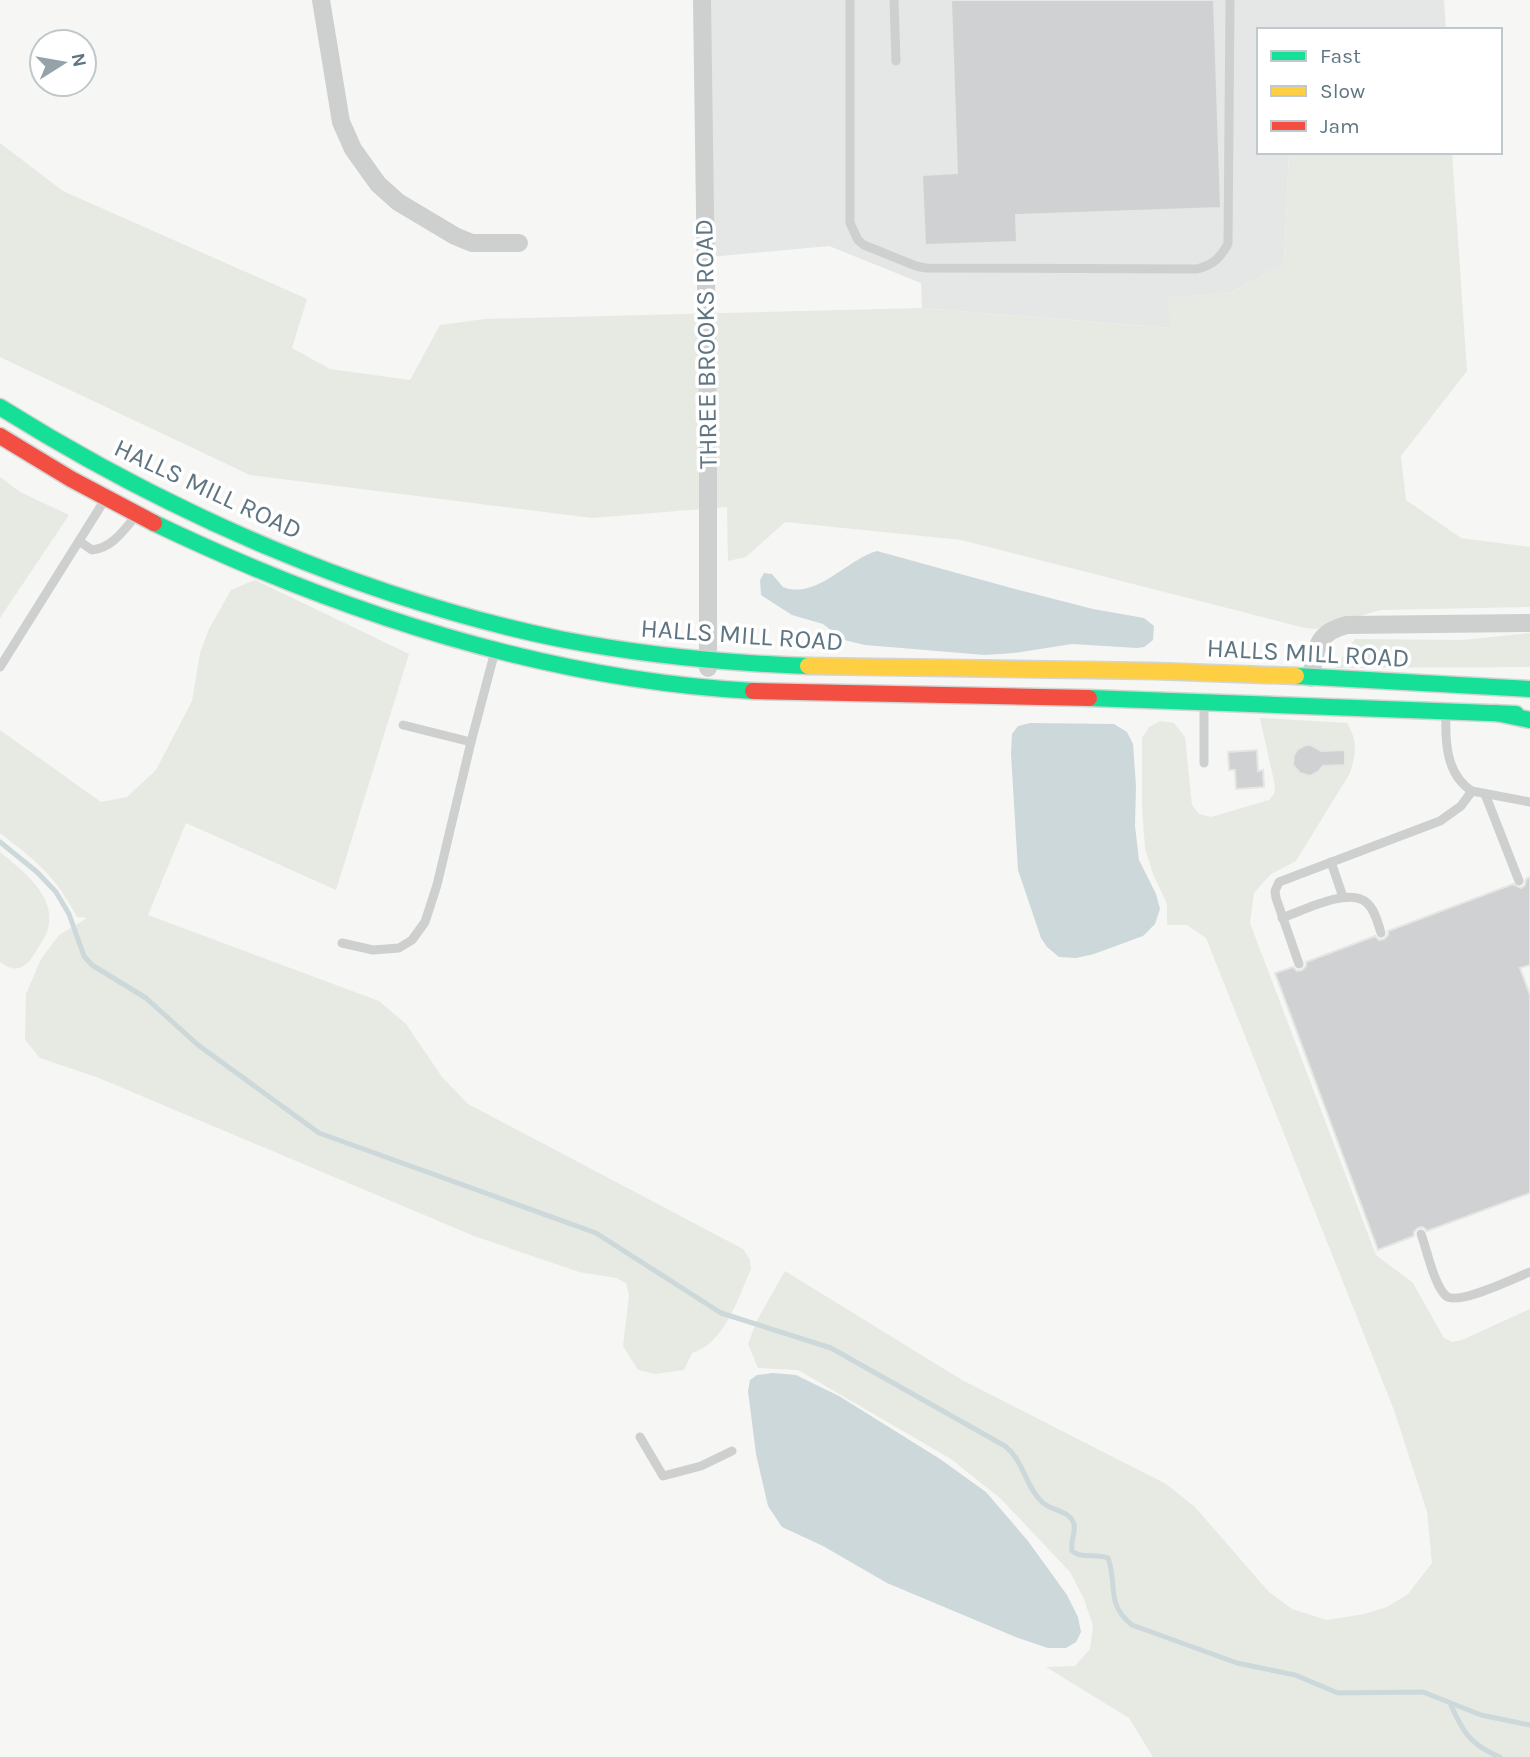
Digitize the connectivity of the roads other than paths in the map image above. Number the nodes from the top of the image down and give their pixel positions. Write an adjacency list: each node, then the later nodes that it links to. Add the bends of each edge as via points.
1 (321, 0): 7 (street, via 341,122 377,184 455,236 472,243)
2 (702, 0): 15 (street, THREE BROOKS ROAD)
3 (850, 0): 5 (lane, via 850,223 864,245 926,268 1197,269 1210,265 1228,244)
4 (894, 0): 6 (lane)
5 (1230, 0)
6 (896, 61)
7 (519, 243)
8 (0, 407): 15 (main road, HALLS MILL ROAD, via 87,460 202,518 386,590 549,636)
9 (0, 436): 10 (main road, HALLS MILL ROAD)
10 (105, 499): 11 (main road, HALLS MILL ROAD); 12 (lane)
11 (136, 515): 12 (lane, via 108,545 92,550); 14 (main road, HALLS MILL ROAD, via 340,601)
12 (79, 541): 16 (lane)
13 (1530, 623): 18 (street, via 1347,625 1319,640)
14 (495, 650): 20 (main road, HALLS MILL ROAD, via 589,671); 29 (lane)
15 (708, 660): 17 (main road, HALLS MILL ROAD); 20 (street, THREE BROOKS ROAD)
16 (0, 667)
17 (920, 670): 18 (main road, HALLS MILL ROAD, via 1106,670); 22 (main road, via 906,680 827,683)
18 (1311, 678): 19 (main road, HALLS MILL ROAD)
19 (1447, 684): 21 (main road, HALLS MILL ROAD); 24 (lane)
20 (708, 687): 22 (main road, HALLS MILL ROAD)
21 (1530, 689)
22 (818, 692): 23 (main road, HALLS MILL ROAD)
23 (1204, 700): 24 (main road, HALLS MILL ROAD); 30 (lane)
24 (1446, 710): 25 (main road, HALLS MILL ROAD); 31 (lane, via 1451,763 1459,780)
25 (1496, 713): 26 (main road, HALLS MILL ROAD); 27 (main road)
26 (1530, 715)
27 (1530, 720)
28 (403, 725): 29 (lane)
29 (471, 742): 39 (lane, via 425,922 412,940 399,948 373,950)
30 (1204, 763)
31 (1472, 791): 32 (lane); 34 (lane, via 1440,821)
32 (1485, 794): 33 (lane); 35 (lane)
33 (1530, 802)
34 (1331, 862): 36 (lane); 37 (lane, via 1279,882 1275,891)
35 (1519, 881)
36 (1343, 897): 37 (lane); 38 (lane, via 1357,896 1369,905)
37 (1282, 918): 40 (lane)
38 (1381, 933)
39 (342, 943)
40 (1299, 964)
41 (1421, 1234): 42 (lane, via 1438,1283 1451,1298 1464,1298)
42 (1530, 1272)
43 (639, 1437): 44 (lane, via 663,1476 701,1466)
44 (732, 1451)

